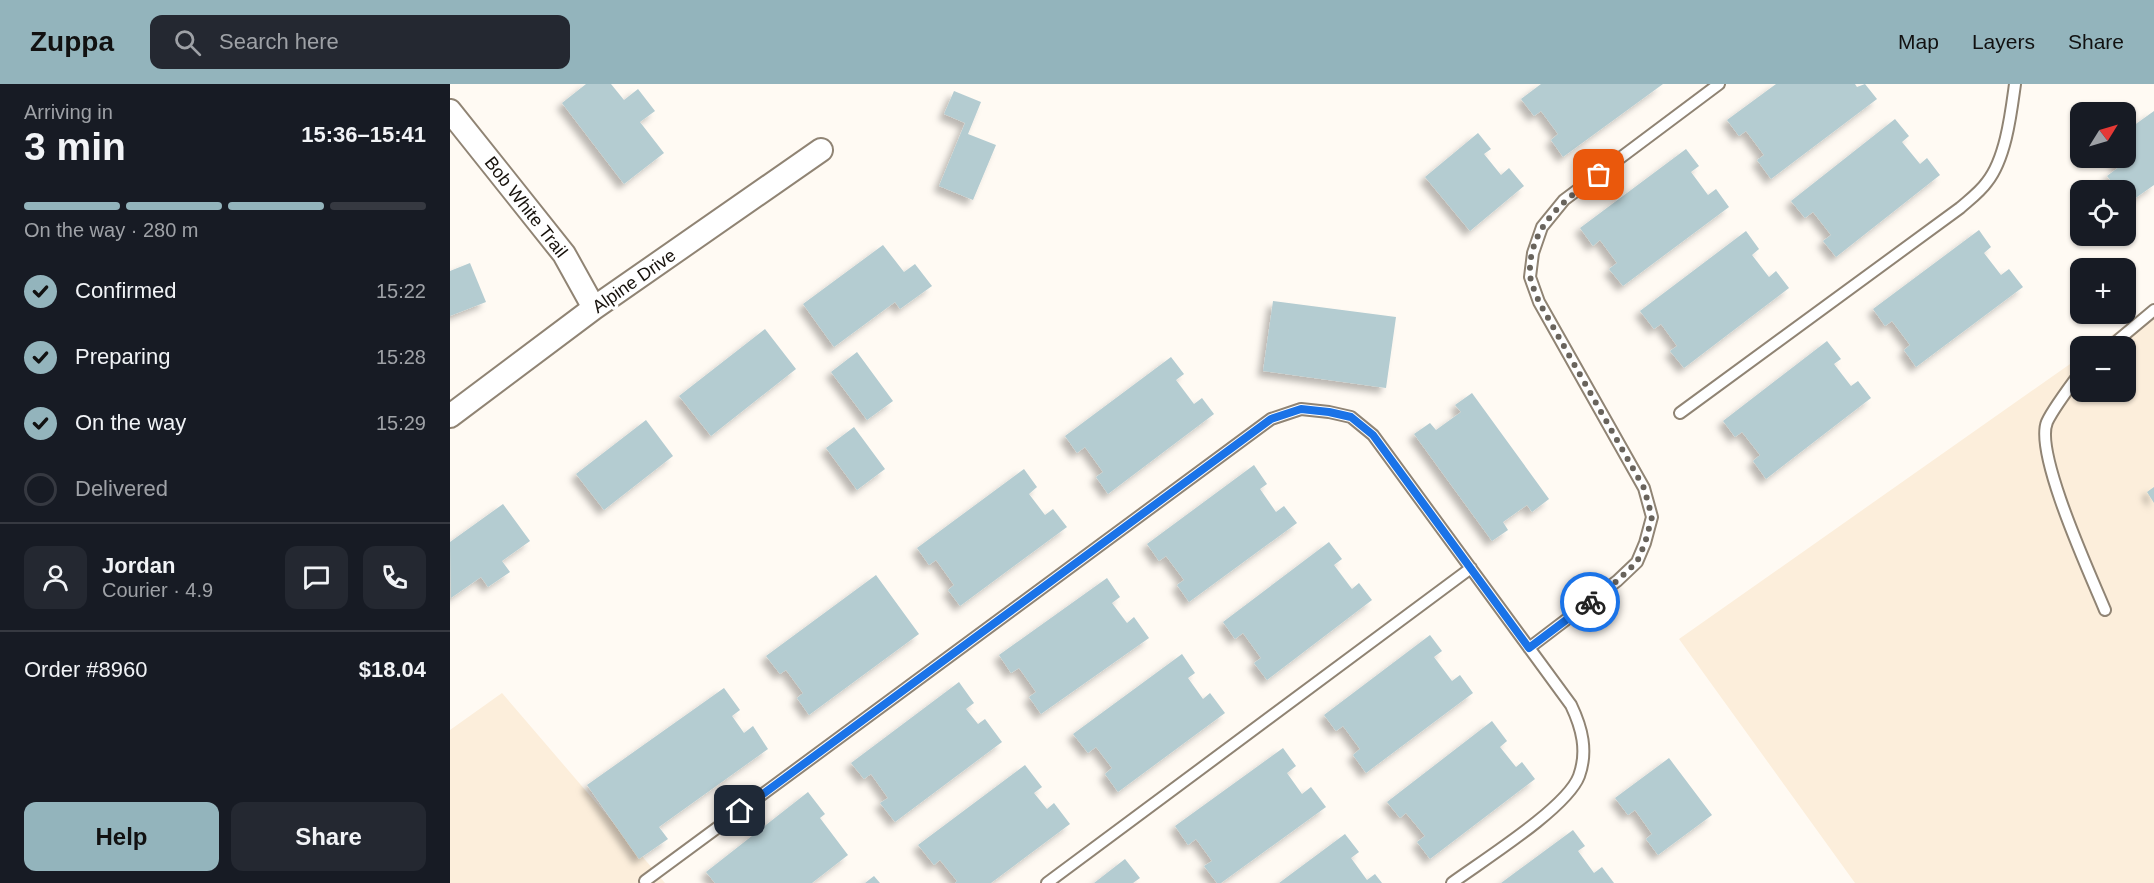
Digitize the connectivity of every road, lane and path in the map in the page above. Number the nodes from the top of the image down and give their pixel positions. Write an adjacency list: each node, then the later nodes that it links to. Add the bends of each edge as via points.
1 (1719, 84): 13 (lane, via 1564,200 1542,227 1533,253 1530,277 1539,302 1644,488 1652,517 1637,562)
2 (2016, 84): 9 (lane, via 2009,128 1988,182 1960,208)
3 (450, 111): 5 (street, Bob White Trail, via 564,254)
4 (821, 150): 5 (street, Alpine Drive)
5 (594, 308): 10 (street, Alpine Drive)
6 (2154, 310): 7 (lane)
7 (2123, 336)
8 (2070, 388): 12 (lane, via 2046,423 2049,465)
9 (1680, 413)
10 (450, 416)
11 (1471, 568): 13 (lane); 14 (lane, via 1373,435 1351,417 1301,409 1271,419); 15 (lane)
12 (2105, 610)
13 (1529, 648): 16 (lane, via 1571,705 1582,729 1578,777 1559,804)
14 (645, 881)
15 (1047, 883)
16 (1452, 883)

